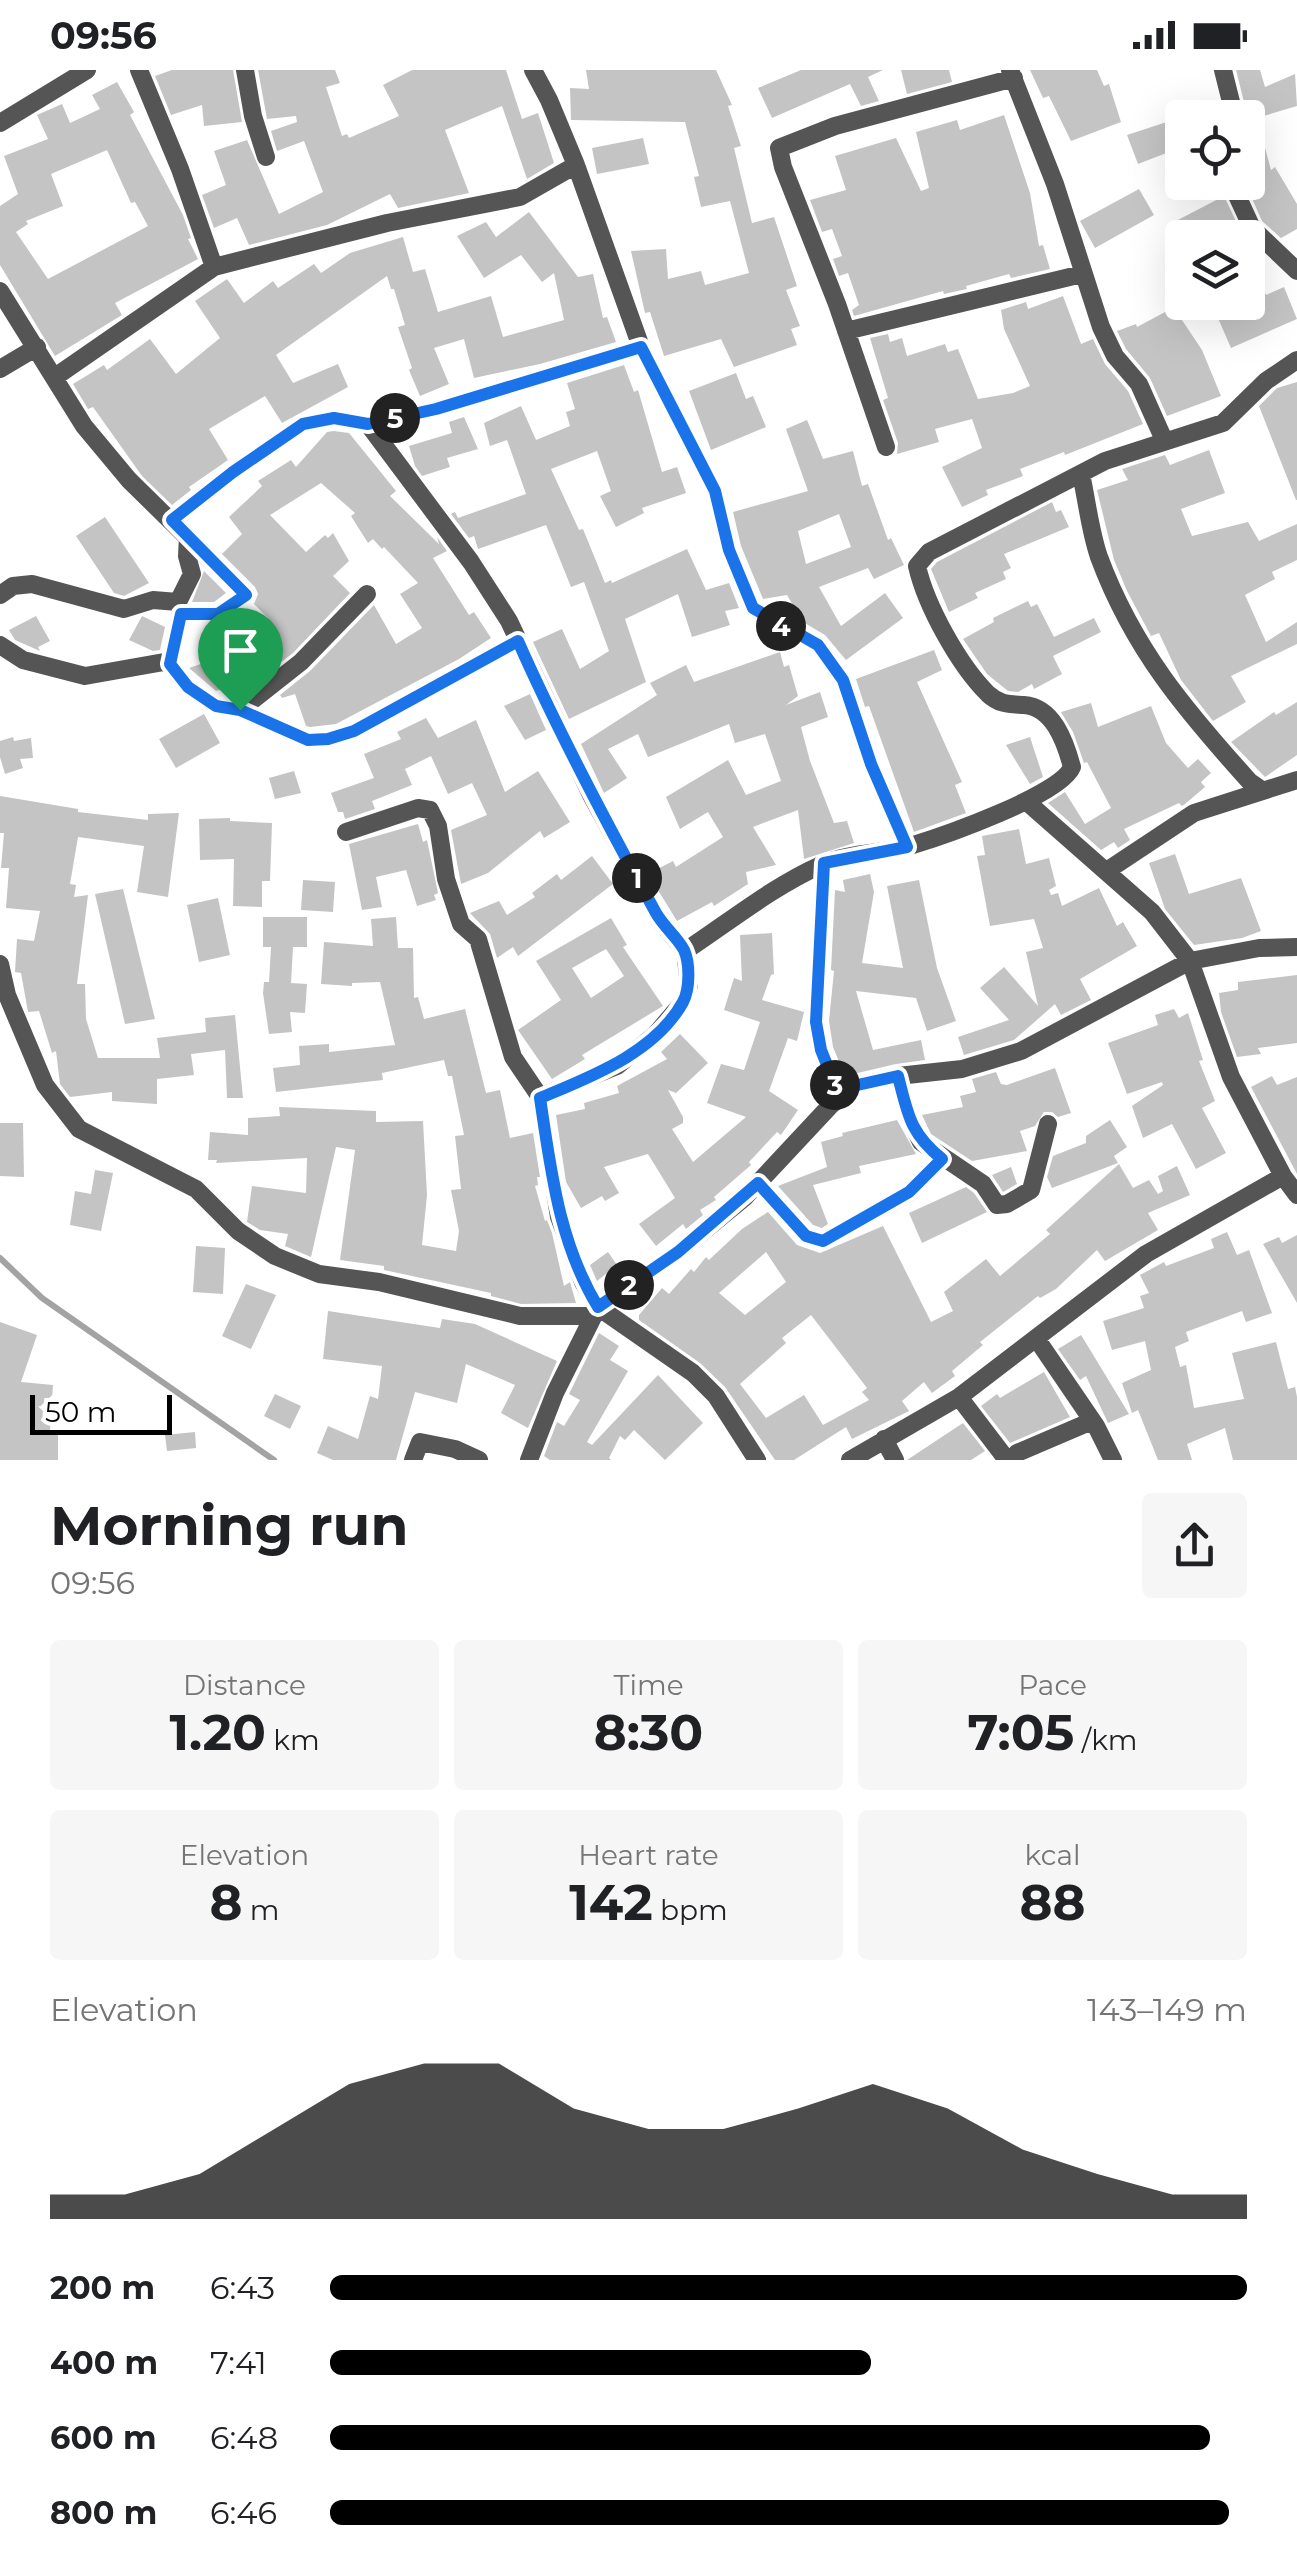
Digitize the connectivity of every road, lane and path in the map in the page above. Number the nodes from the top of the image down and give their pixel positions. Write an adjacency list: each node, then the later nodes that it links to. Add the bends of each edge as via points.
1 (87, 70): 8 (street)
2 (139, 70): 12 (street)
3 (244, 70): 9 (street)
4 (534, 70): 10 (street)
5 (1223, 70): 7 (street)
6 (1012, 74): 14 (street, via 1056,184); 16 (street, via 779,148)
7 (1230, 100)
8 (0, 123)
9 (266, 157)
10 (576, 165): 12 (street, via 520,197); 18 (street)
11 (1239, 200): 13 (street, via 1252,228)
12 (214, 267): 21 (street)
13 (1297, 271)
14 (1082, 274): 16 (street); 23 (street, via 1101,327 1139,384)
15 (0, 292): 17 (street)
16 (846, 331): 24 (street)
17 (38, 347): 20 (street); 21 (street)
18 (641, 347): 22 (street); 38 (street, via 715,491 753,608 818,645 843,680)
19 (1297, 360): 23 (street, via 1223,424)
20 (0, 369)
21 (55, 377): 26 (street, via 84,426)
22 (368, 424): 26 (street, via 334,418 303,424); 30 (street, via 470,562)
23 (1164, 440): 25 (street)
24 (886, 447)
25 (1081, 474): 35 (street, via 1098,554 1134,636 1184,706); 36 (street, via 930,552 917,566 934,611 988,694 1004,705 1044,709 1052,721 1072,767 1068,778)
26 (172, 520): 27 (street)
27 (188, 536): 29 (street, via 192,574 178,602 153,600 124,609 32,584); 32 (street, via 246,595 218,614 181,614)
28 (368, 594): 33 (street)
29 (0, 595)
30 (518, 641): 33 (street, via 328,739 308,740); 42 (street, via 592,794)
31 (0, 645): 32 (street, via 24,660 85,676)
32 (170, 664): 33 (street, via 216,706)
33 (240, 710)
34 (1297, 780): 35 (street)
35 (1263, 791): 40 (street, via 1194,813)
36 (1026, 802): 38 (street); 40 (street)
37 (346, 832): 47 (street, via 430,810 460,924 478,940 513,1057)
38 (907, 847): 39 (street)
39 (824, 863): 42 (street); 46 (street, via 816,1022)
40 (1108, 870): 43 (street)
41 (1297, 946): 43 (street)
42 (685, 952): 47 (street, via 684,1002 655,1035 616,1066)
43 (1190, 961): 45 (street, via 1021,1051 962,1069); 50 (street, via 1231,1077)
44 (0, 964): 53 (street, via 45,1085 79,1129 196,1189 275,1256 318,1274 520,1316)
45 (898, 1076): 46 (street, via 853,1086); 49 (street, via 921,1142)
46 (840, 1097): 51 (street)
47 (540, 1098): 53 (street, via 559,1218)
48 (1048, 1124): 49 (street, via 1031,1190 1007,1204 997,1205 983,1184)
49 (942, 1159): 51 (street, via 909,1192 823,1241 806,1236)
50 (1283, 1176): 52 (street); 54 (street, via 1146,1254)
51 (758, 1183): 53 (street)
52 (1297, 1195)
53 (595, 1312): 60 (street); 61 (street, via 693,1373)
54 (1036, 1338): 55 (street); 56 (street)
55 (959, 1396): 57 (street); 64 (street)
56 (1092, 1421): 64 (street); 65 (street)
57 (884, 1439): 62 (street); 63 (street)
58 (413, 1460): 59 (street, via 420,1442)
59 (480, 1460)
60 (529, 1460)
61 (757, 1460)
62 (850, 1460)
63 (895, 1460)
64 (1010, 1460)
65 (1113, 1460)

